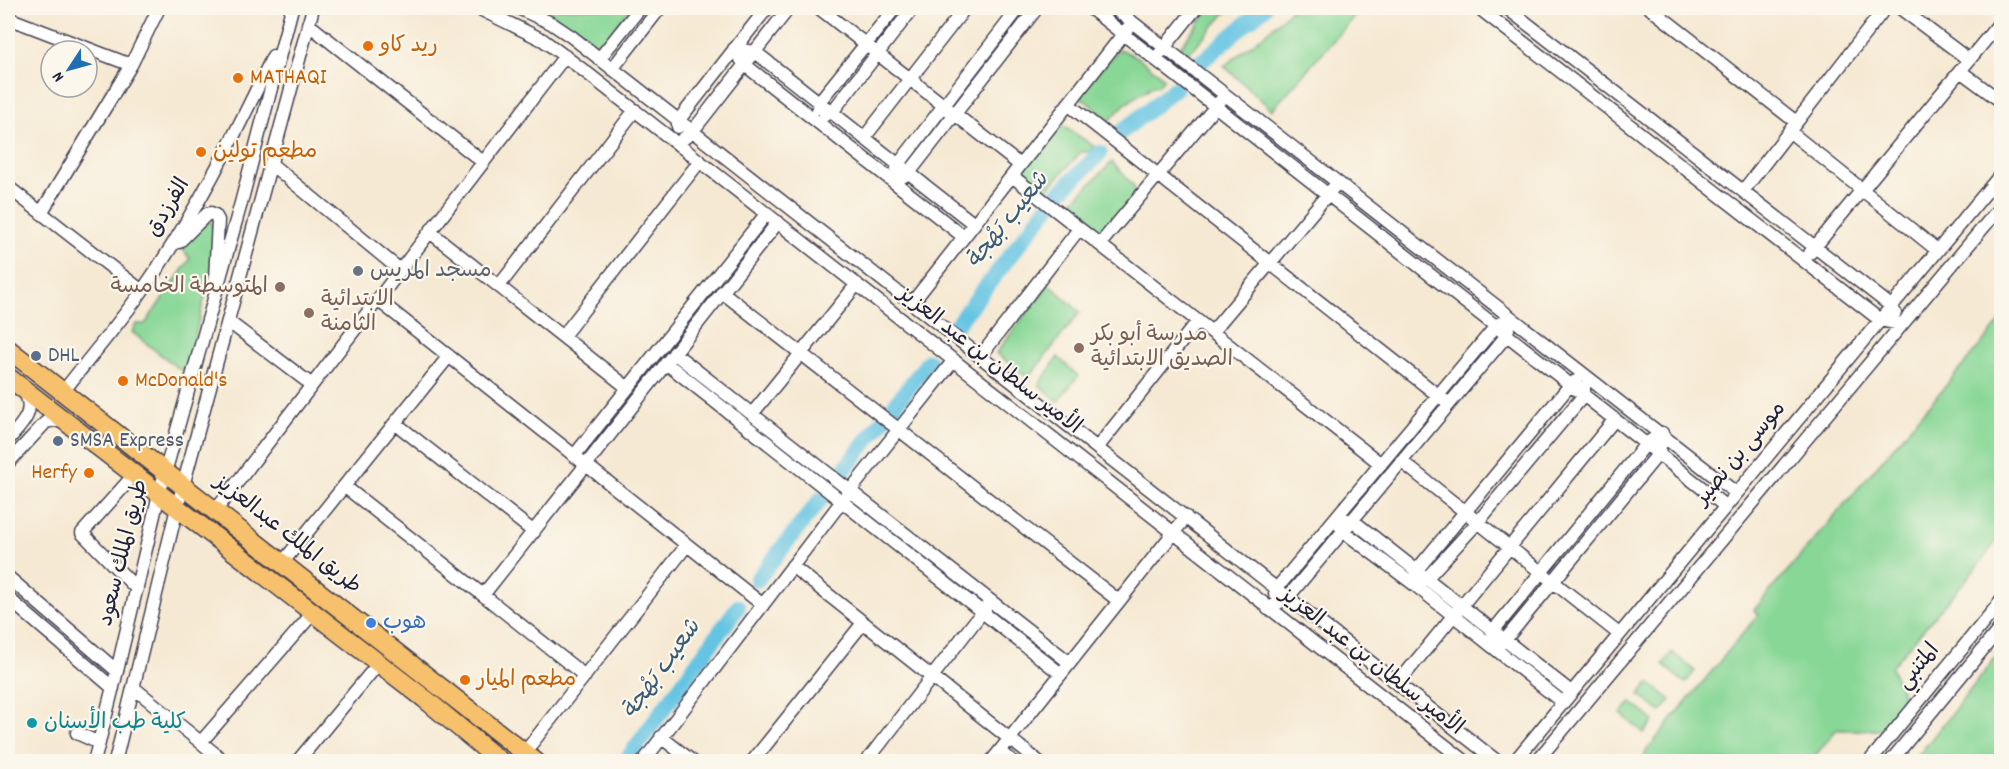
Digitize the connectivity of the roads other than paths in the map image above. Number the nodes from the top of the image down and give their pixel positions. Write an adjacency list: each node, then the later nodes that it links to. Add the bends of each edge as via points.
1 (159, 8): 38 (street)
2 (292, 8): 27 (street, طريق الملك سعود)
3 (313, 8): 26 (street, طريق الملك سعود)
4 (478, 8): 34 (street, الأمير سلطان بن عبد العزيز, via 543,40)
5 (518, 8): 35 (street, الأمير سلطان بن عبد العزيز, via 551,23)
6 (640, 8): 35 (street)
7 (660, 8): 40 (street)
8 (767, 8): 31 (street)
9 (789, 8): 32 (street)
10 (819, 8): 29 (street)
11 (895, 8): 29 (street)
12 (913, 8): 33 (street)
13 (965, 8): 42 (street)
14 (1019, 8): 47 (street)
15 (1037, 8): 51 (street)
16 (1090, 8): 28 (street)
17 (1196, 8): 30 (street)
18 (1479, 8): 87 (street)
19 (1507, 8): 71 (street)
20 (1650, 8): 54 (street)
21 (1884, 8): 54 (street)
22 (1900, 8): 37 (street)
23 (1125, 13): 28 (street); 30 (street)
24 (8, 18): 38 (street)
25 (2001, 20): 37 (street)
26 (308, 24): 59 (street); 60 (street, طريق الملك سعود)
27 (285, 31): 73 (street, طريق الملك سعود); 86 (street, الفرزدق, via 228,148)
28 (1124, 34): 36 (street); 46 (street)
29 (866, 44): 33 (street); 44 (street)
30 (1165, 47): 36 (street); 43 (street)
31 (734, 49): 32 (street); 39 (street); 53 (street)
32 (755, 52): 39 (street); 44 (street)
33 (877, 53): 42 (street); 50 (street)
34 (565, 56): 49 (street, الأمير سلطان بن عبد العزيز); 59 (street)
35 (599, 59): 40 (street, الأمير سلطان بن عبد العزيز)
36 (1156, 59): 48 (street)
37 (1969, 60): 41 (street)
38 (131, 65): 76 (street)
39 (745, 65): 52 (street); 55 (street)
40 (612, 69): 53 (street, الأمير سلطان بن عبد العزيز)
41 (1960, 71): 45 (street); 70 (street)
42 (910, 79): 47 (street); 56 (street)
43 (1226, 94): 48 (street); 67 (street)
44 (819, 102): 50 (street); 52 (street)
45 (2001, 102)
46 (1068, 104): 62 (street); 65 (street)
47 (944, 105): 51 (street); 61 (street)
48 (1215, 105): 65 (street); 72 (street)
49 (635, 110): 57 (street, الأمير سلطان بن عبد العزيز); 91 (street)
50 (832, 112): 52 (street); 56 (street)
51 (955, 114): 62 (street); 64 (street)
52 (815, 120): 68 (street)
53 (678, 121): 55 (street, الأمير سلطان بن عبد العزيز); 57 (street)
54 (1792, 127): 70 (street); 71 (street)
55 (692, 132): 57 (street); 96 (street, الأمير سلطان بن عبد العزيز)
56 (864, 138): 61 (street)
57 (678, 143): 58 (street, الأمير سلطان بن عبد العزيز)
58 (700, 161): 77 (street, الأمير سلطان بن عبد العزيز); 106 (street)
59 (483, 162): 81 (street)
60 (271, 164): 75 (street, طريق الملك سعود); 89 (street)
61 (898, 165): 64 (street); 68 (street)
62 (1020, 165): 66 (street)
63 (2001, 172): 85 (street, موسى بن نصير)
64 (909, 173): 68 (street); 79 (street)
65 (1158, 175): 83 (street); 88 (street)
66 (1012, 176): 79 (street); 80 (street)
67 (1338, 182): 72 (street); 98 (street)
68 (894, 183): 82 (street)
69 (8, 187): 76 (street)
70 (1862, 190): 84 (street); 85 (street)
71 (1743, 191): 84 (street)
72 (1328, 194): 88 (street); 103 (street)
73 (240, 203): 75 (street); 94 (street, طريق الملك سعود)
74 (2001, 205): 102 (street, موسى بن نصير)
75 (259, 207): 101 (street, طريق الملك سعود)
76 (42, 213): 92 (street)
77 (767, 213): 78 (street, الأمير سلطان بن عبد العزيز); 117 (street)
78 (778, 222): 90 (street, الأمير سلطان بن عبد العزيز); 93 (street)
79 (974, 224): 82 (street)
80 (1079, 228): 83 (street); 110 (street)
81 (430, 232): 89 (street); 91 (street)
82 (964, 237): 96 (street)
83 (1100, 244): 100 (street)
84 (1815, 247): 87 (street); 97 (street)
85 (1937, 250): 97 (street, موسى بن نصير)
86 (165, 255): 92 (street, الفرزدق); 94 (street, via 207,214 215,215)
87 (1804, 261): 99 (street)
88 (1270, 263): 104 (street); 119 (street)
89 (400, 270): 95 (street)
90 (857, 284): 108 (street); 112 (street, الأمير سلطان بن عبد العزيز)
91 (499, 286): 106 (street)
92 (141, 291): 118 (street, الفرزدق)
93 (722, 292): 108 (street); 111 (street)
94 (215, 296): 137 (street, طريق الملك سعود)
95 (378, 300): 109 (street); 116 (street)
96 (912, 303): 110 (street, الأمير سلطان بن عبد العزيز)
97 (1891, 306): 99 (street, موسى بن نصير); 102 (street)
98 (1510, 317): 103 (street); 105 (street); 113 (street)
99 (1880, 320): 102 (street); 142 (street, موسى بن نصير)
100 (1198, 321): 104 (street); 130 (street)
101 (229, 322): 116 (street); 139 (street, طريق الملك سعود)
102 (1902, 324): 216 (street, موسى بن نصير)
103 (1496, 326): 105 (street); 119 (street)
104 (1212, 332): 135 (street)
105 (1507, 335): 115 (street); 121 (street)
106 (562, 336): 117 (street)
107 (8, 348): 118 (highway, طريق الملك عبدالعزيز)
108 (801, 353): 122 (street); 126 (street)
109 (449, 356): 125 (street); 132 (street)
110 (981, 357): 130 (street, الأمير سلطان بن عبد العزيز)
111 (670, 358): 122 (street); 136 (street); 144 (street)
112 (954, 360): 126 (street); 155 (street, الأمير سلطان بن عبد العزيز)
113 (1586, 375): 115 (street); 120 (street); 127 (street)
114 (15, 382): 124 (highway, طريق الملك عبدالعزيز); 128 (street, via 28,398 30,408 26,420)
115 (1571, 384): 120 (street); 148 (street)
116 (312, 385): 147 (street)
117 (628, 388): 132 (street)
118 (63, 392): 137 (highway, طريق الملك عبدالعزيز)
119 (1438, 395): 121 (street); 135 (street)
120 (1584, 395): 123 (street); 152 (street)
121 (1449, 404): 133 (street)
122 (752, 414): 141 (street)
123 (1615, 419): 129 (street); 157 (street)
124 (66, 423): 134 (street, via 46,422); 138 (highway, طريق الملك عبدالعزيز)
125 (395, 423): 140 (street); 154 (street)
126 (895, 427): 141 (street); 171 (street)
127 (1662, 433): 129 (street); 131 (street); 142 (street)
128 (8, 440)
129 (1646, 444): 131 (street); 160 (street)
130 (1097, 448): 149 (street, الأمير سلطان بن عبد العزيز)
131 (1659, 453): 145 (street); 163 (street)
132 (574, 456): 136 (street)
133 (1401, 461): 148 (street); 151 (street)
134 (8, 463)
135 (1381, 464): 150 (street)
136 (586, 465): 154 (street); 156 (street)
137 (166, 472): 139 (highway, طريق الملك عبدالعزيز); 143 (street, طريق الملك سعود)
138 (134, 475): 143 (highway, طريق الملك عبدالعزيز); 165 (street, via 82,532)
139 (184, 486): 146 (street, طريق الملك سعود); 147 (highway, طريق الملك عبدالعزيز)
140 (344, 486): 158 (street); 166 (street)
141 (850, 491): 144 (street); 170 (street)
142 (1736, 493): 145 (street, موسى بن نصير)
143 (159, 494): 146 (highway, طريق الملك عبدالعزيز); 165 (street, طريق الملك سعود)
144 (842, 501): 159 (street); 175 (street)
145 (1725, 506): 181 (street, موسى بن نصير)
146 (177, 508): 176 (highway, طريق الملك عبدالعزيز); 192 (street, طريق الملك سعود)
147 (216, 510): 158 (highway, طريق الملك عبدالعزيز)
148 (1465, 512): 152 (street); 162 (street)
149 (1186, 517): 155 (street); 164 (street, الأمير سلطان بن عبد العزيز)
150 (1336, 519): 151 (street); 153 (street); 164 (street)
151 (1352, 520): 153 (street); 162 (street)
152 (1478, 522): 157 (street); 162 (street)
153 (1343, 531): 162 (street); 167 (street)
154 (534, 532): 166 (street)
155 (1173, 534): 171 (street); 174 (street, الأمير سلطان بن عبد العزيز)
156 (687, 545): 172 (street); 188 (street)
157 (1510, 548): 160 (street); 173 (street)
158 (283, 562): 200 (highway, طريق الملك عبدالعزيز)
159 (792, 566): 172 (street); 178 (street)
160 (1541, 572): 163 (street); 180 (street)
161 (8, 577): 186 (street)
162 (1419, 578): 173 (street); 177 (street)
163 (1553, 582): 181 (street); 182 (street)
164 (1277, 588): 167 (street, الأمير سلطان بن عبد العزيز); 174 (street)
165 (136, 589): 186 (street, طريق الملك سعود)
166 (483, 595): 188 (street)
167 (1288, 597): 174 (street); 190 (street, الأمير سلطان بن عبد العزيز)
168 (8, 598): 191 (street)
169 (2001, 600): 217 (street, المتنبي)
170 (990, 601): 175 (street); 184 (street)
171 (1119, 601): 184 (street)
172 (763, 604): 195 (street)
173 (1462, 606): 177 (street); 180 (street)
174 (1268, 609): 213 (street, الأمير سلطان بن عبد العزيز)
175 (982, 612): 187 (street); 189 (street)
176 (313, 613): 185 (highway, طريق الملك عبدالعزيز); 197 (street)
177 (1452, 616): 183 (street); 190 (street)
178 (863, 622): 189 (street); 208 (street)
179 (2001, 626): 218 (street, المتنبي)
180 (1493, 631): 182 (street); 183 (street)
181 (1619, 634): 193 (street, موسى بن نصير)
182 (1505, 640): 183 (street); 193 (street)
183 (1492, 647): 193 (street)
184 (1070, 663): 187 (street)
185 (378, 664): 204 (street); 205 (highway, طريق الملك عبدالعزيز)
186 (117, 671): 191 (street, طريق الملك سعود)
187 (1061, 674): 196 (street)
188 (585, 676): 200 (street)
189 (932, 677): 196 (street); 209 (street)
190 (1398, 683): 214 (street, الأمير سلطان بن عبد العزيز)
191 (113, 688): 198 (street, طريق الملك سعود)
192 (134, 688): 197 (street); 202 (street, طريق الملك سعود)
193 (1567, 697): 215 (street, موسى بن نصير)
194 (77, 733): 198 (street)
195 (661, 737): 206 (street); 207 (street)
196 (1009, 739): 199 (street); 212 (street)
197 (201, 742): 203 (street)
198 (99, 743): 201 (street, طريق الملك سعود)
199 (1000, 751): 210 (street); 211 (street)
200 (531, 757)
201 (94, 762)
202 (115, 762)
203 (225, 762)
204 (297, 762)
205 (501, 762)
206 (643, 762)
207 (693, 762)
208 (752, 762)
209 (866, 762)
210 (991, 762)
211 (1013, 762)
212 (1039, 762)
213 (1466, 762)
214 (1498, 762)
215 (1514, 762)
216 (1536, 762)
217 (1869, 762)
218 (1890, 762)

